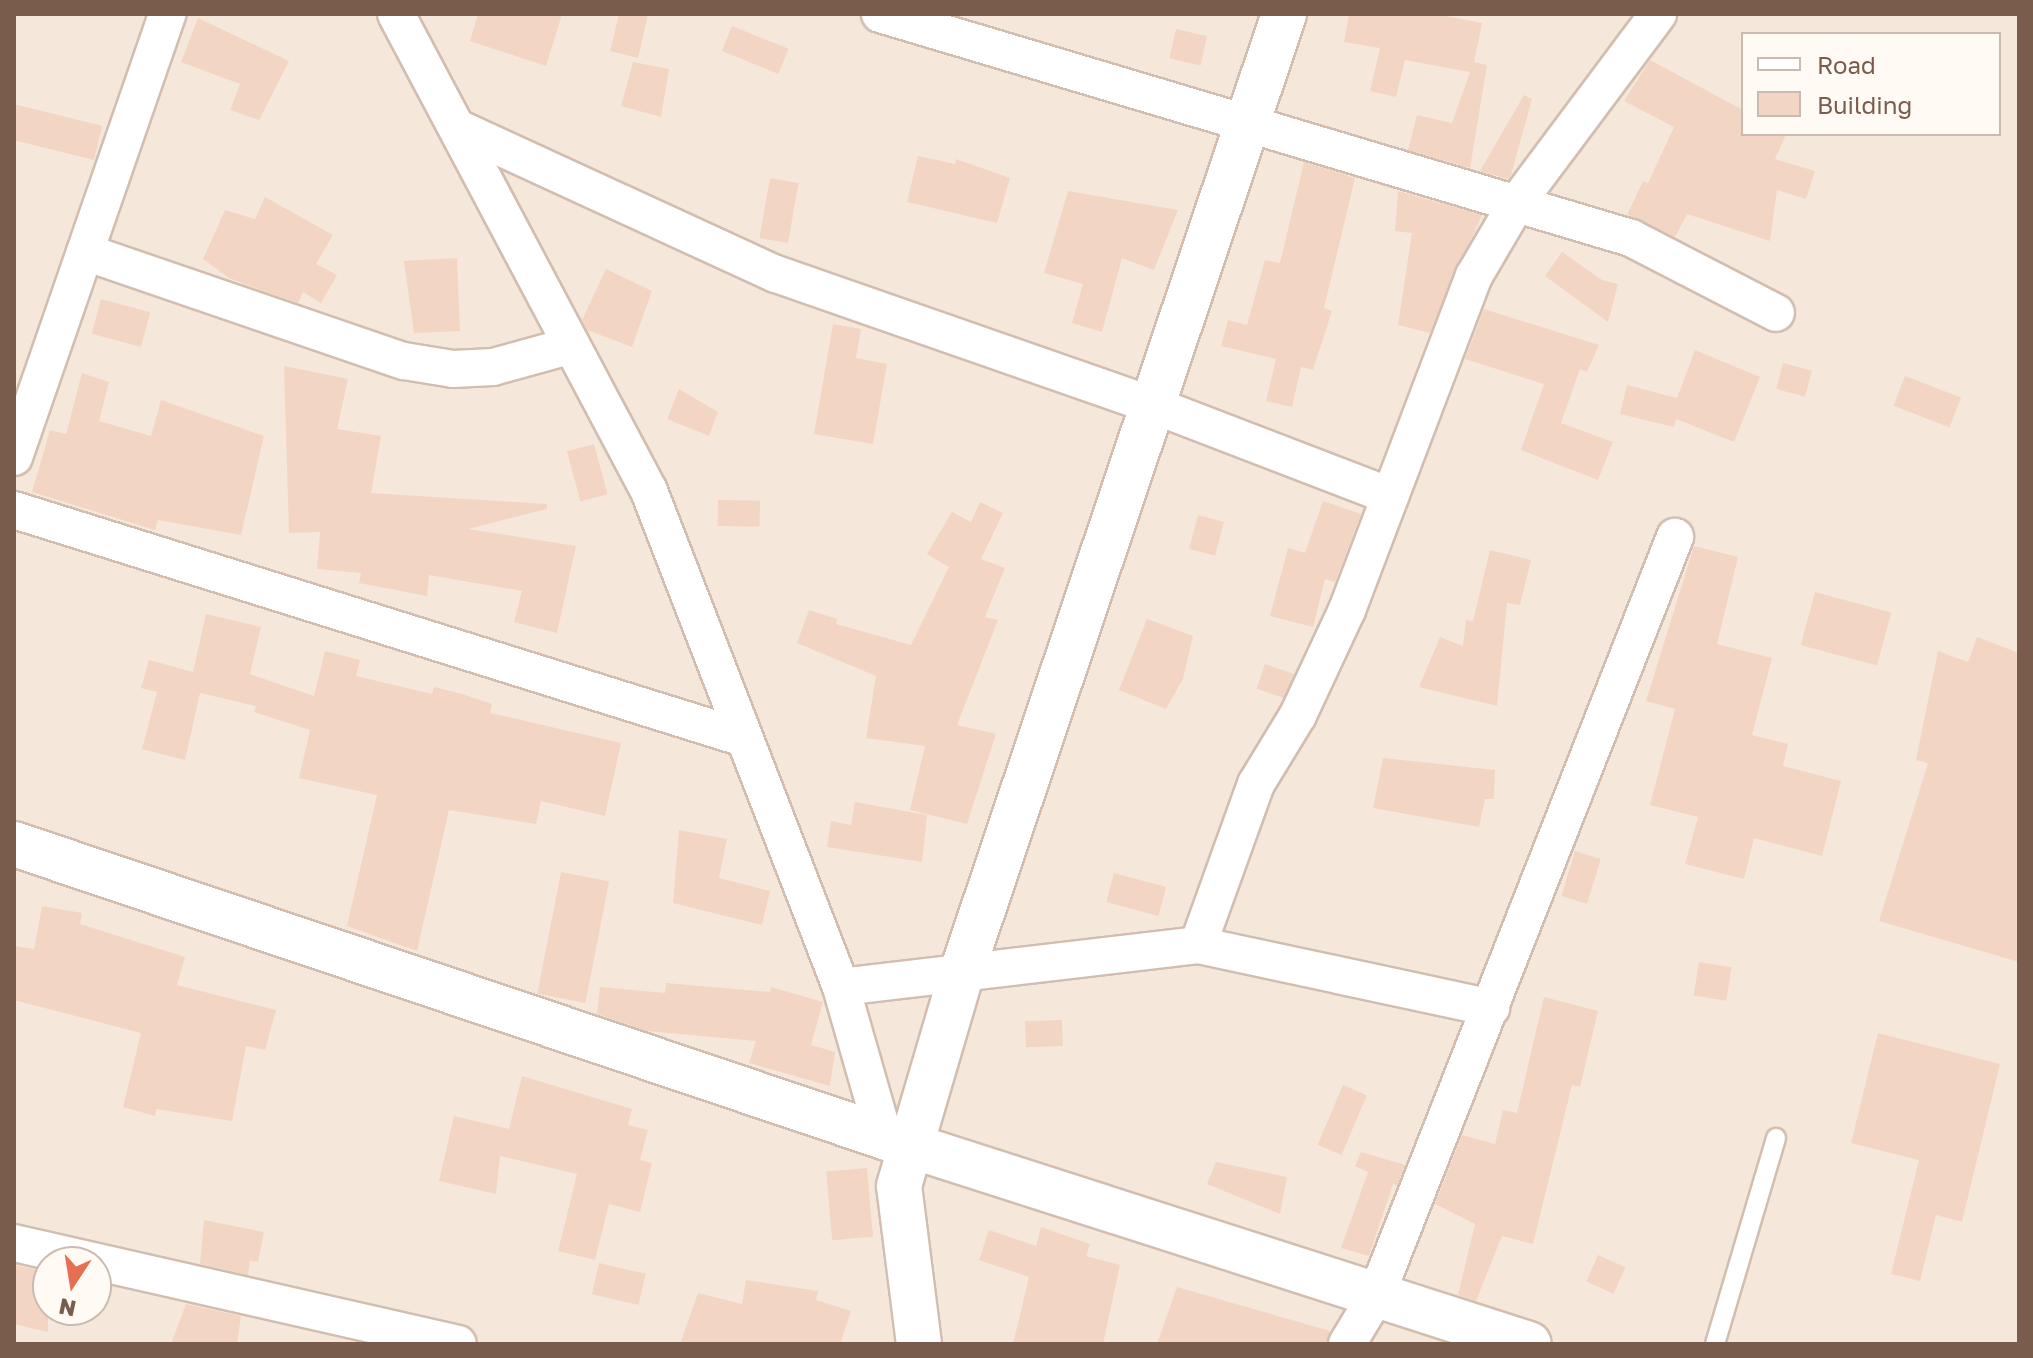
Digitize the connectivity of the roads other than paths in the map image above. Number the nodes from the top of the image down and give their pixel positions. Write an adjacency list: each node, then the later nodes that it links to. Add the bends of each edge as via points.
1 (167, 14): 9 (street)
2 (396, 14): 7 (street)
3 (880, 14): 6 (street)
4 (1284, 14): 6 (street)
5 (1658, 14): 8 (street)
6 (1247, 124): 8 (street); 12 (street)
7 (458, 128): 11 (street); 12 (street, via 776,274)
8 (1516, 204): 10 (street, via 1631,238); 14 (street, via 1474,276)
9 (85, 252): 11 (street, via 404,361 453,369 493,367); 13 (street)
10 (1776, 313)
11 (569, 346): 17 (street, via 649,491)
12 (1153, 405): 14 (street); 20 (street)
13 (14, 457)
14 (1390, 496): 19 (street, via 1318,673 1256,784)
15 (14, 510): 17 (street)
16 (1675, 537): 22 (street)
17 (744, 738): 21 (street)
18 (14, 844): 24 (street)
19 (1198, 945): 20 (street); 22 (street)
20 (961, 975): 21 (street); 24 (street)
21 (841, 987): 24 (street)
22 (1491, 1008): 26 (street)
23 (1776, 1138): 31 (lane)
24 (898, 1142): 26 (street); 28 (street)
25 (14, 1243): 27 (street)
26 (1376, 1296): 29 (street); 30 (street)
27 (458, 1344)
28 (919, 1344)
29 (1347, 1344)
30 (1529, 1344)
31 (1715, 1344)

